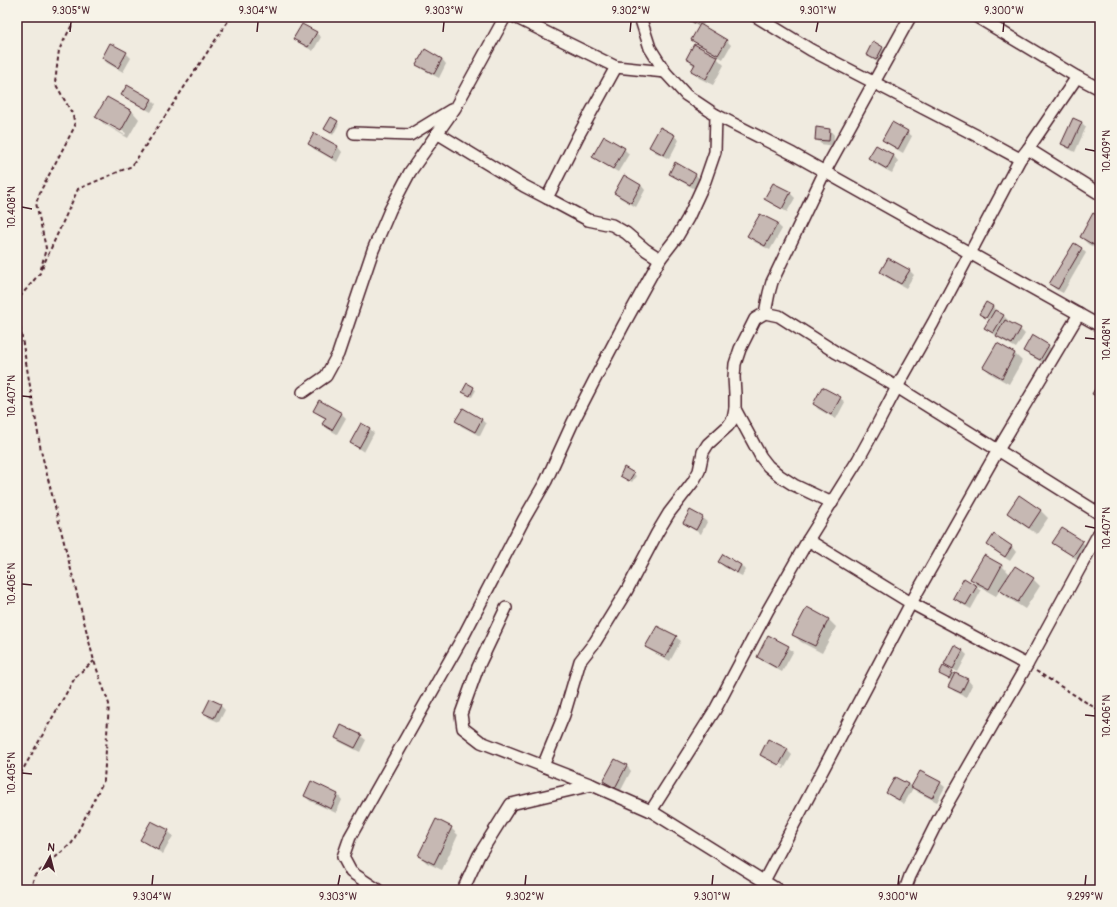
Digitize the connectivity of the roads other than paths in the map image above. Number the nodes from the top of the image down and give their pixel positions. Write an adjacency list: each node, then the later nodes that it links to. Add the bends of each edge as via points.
1 (505, 17): 12 (street)
2 (515, 17): 7 (street)
3 (640, 17): 8 (street, via 650,48)
4 (758, 17): 10 (street, via 812,50)
5 (910, 17): 10 (street)
6 (977, 17): 9 (street)
7 (616, 68): 8 (street); 20 (street)
8 (665, 72): 13 (street, via 686,95)
9 (1077, 77): 11 (street); 16 (street)
10 (873, 82): 17 (street); 18 (street)
11 (1100, 89)
12 (455, 108): 14 (street, via 410,135); 15 (street)
13 (716, 115): 18 (street); 22 (street, via 715,152 705,181 684,225)
14 (354, 132)
15 (437, 133): 20 (street); 27 (street, via 410,172 390,210 373,250 338,354 326,376)
16 (1028, 149): 17 (street); 19 (street)
17 (1020, 159): 21 (street)
18 (825, 171): 21 (street); 23 (street, via 772,282)
19 (1100, 194)
20 (547, 198): 22 (street, via 588,220 612,225 626,232)
21 (970, 254): 24 (street); 26 (street)
22 (660, 260): 41 (street, via 622,326 546,481 464,635 350,837 343,857 352,872)
23 (765, 313): 26 (street, via 779,316); 28 (street, via 755,319 735,364)
24 (1079, 314): 25 (street); 29 (street)
25 (1100, 326)
26 (896, 388): 29 (street); 30 (street)
27 (303, 392)
28 (735, 409): 30 (street, via 768,466 794,485); 37 (street, via 728,426 703,452 699,471 693,482 669,513 627,590 595,642 580,661 564,715)
29 (998, 450): 31 (street); 34 (street)
30 (832, 503): 33 (street)
31 (1100, 514)
32 (1100, 531): 36 (street)
33 (808, 540): 34 (street); 39 (street, via 715,710)
34 (911, 603): 36 (street); 40 (street)
35 (506, 608): 37 (street, via 478,667 461,714 463,728 480,742)
36 (1027, 665): 44 (street, via 938,820)
37 (543, 766): 38 (street)
38 (592, 785): 39 (street); 42 (street, via 511,804 480,855)
39 (651, 811): 40 (street)
40 (764, 881): 43 (street)
41 (378, 890)
42 (463, 890)
43 (778, 890)
44 (905, 890)

